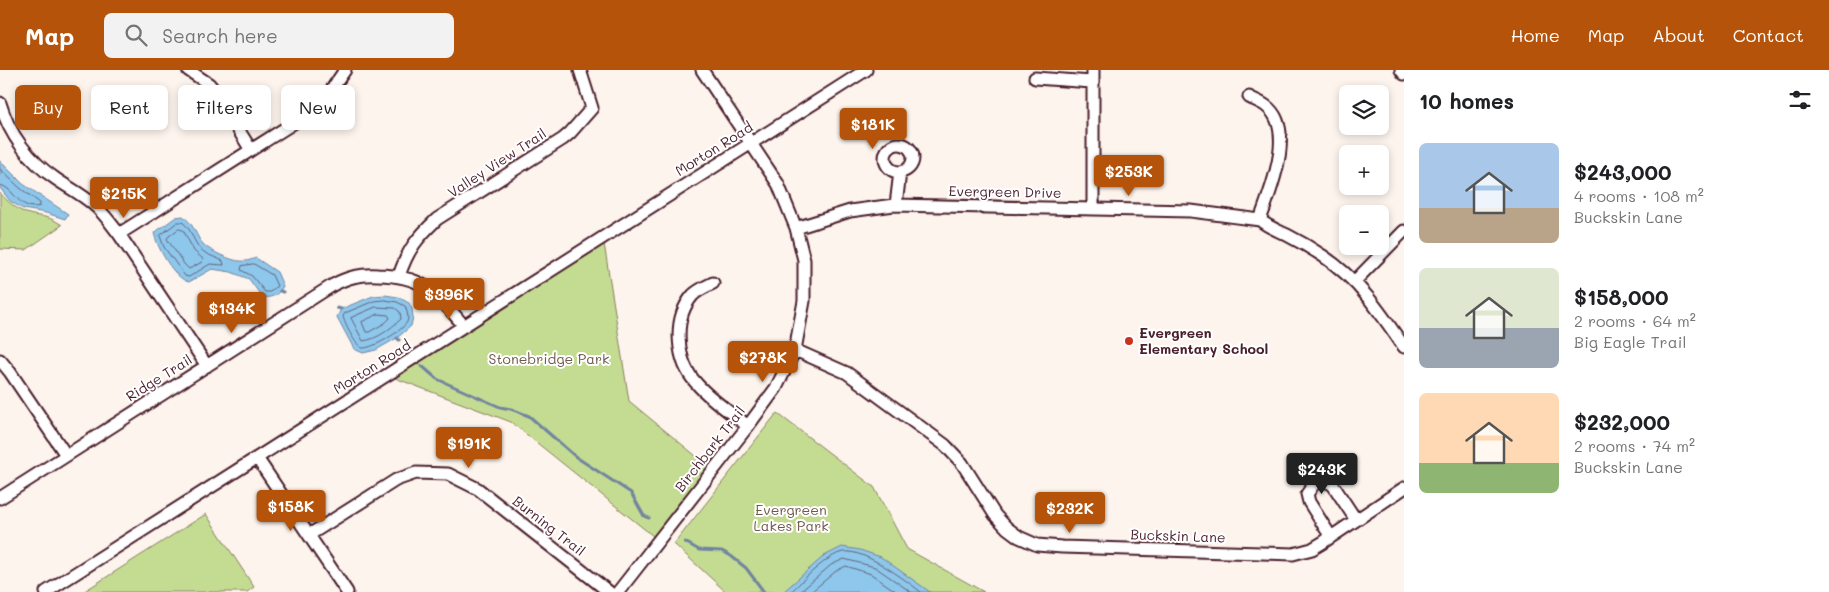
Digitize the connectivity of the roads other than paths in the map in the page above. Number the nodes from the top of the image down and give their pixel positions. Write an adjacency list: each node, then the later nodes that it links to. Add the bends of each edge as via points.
1 (188, 70): 13 (street, via 213,89)
2 (345, 70): 13 (street, via 317,107)
3 (580, 70): 21 (street, Valley View Trail, via 592,108 570,133 437,219 413,244)
4 (702, 70): 12 (street, Birchbark Trail)
5 (866, 70): 12 (street, Morton Road)
6 (1401, 70): 7 (street)
7 (1404, 74)
8 (1093, 76): 9 (street); 16 (street)
9 (1035, 78)
10 (1248, 97): 17 (street, via 1267,106 1276,119 1280,139 1279,164)
11 (0, 103): 20 (street, via 24,150 45,172 96,206)
12 (751, 143): 18 (street, Birchbark Trail, via 778,184); 24 (street, Morton Road)
13 (251, 150): 20 (street)
14 (900, 172): 15 (street)
15 (896, 205): 16 (street, Evergreen Drive); 18 (street, Evergreen Drive, via 850,211)
16 (1093, 209): 17 (street, Evergreen Drive, via 1191,211)
17 (1260, 220): 22 (street, Evergreen Drive, via 1305,244)
18 (796, 228): 26 (street, Birchbark Trail, via 804,260 805,282)
19 (1404, 231): 22 (street)
20 (119, 234): 28 (street)
21 (400, 276): 24 (street, Ridge Trail, via 433,292); 28 (street, Ridge Trail, via 359,274 342,280)
22 (1355, 281): 25 (street, Evergreen Drive)
23 (713, 283): 29 (street, via 694,294 685,309 680,325 681,355 696,383)
24 (464, 326): 31 (street, Morton Road)
25 (1404, 347)
26 (795, 350): 29 (street, Birchbark Trail, via 776,388); 36 (street, Buckskin Lane, via 847,373 945,445 962,463 1001,522 1019,537 1037,545 1281,555 1307,550)
27 (0, 360): 30 (street)
28 (207, 366): 30 (street, Ridge Trail)
29 (748, 426): 40 (street, Birchbark Trail)
30 (66, 455): 33 (street, Ridge Trail)
31 (257, 458): 35 (street); 37 (street, Morton Road)
32 (1404, 488): 34 (street, Buckskin Lane)
33 (0, 498)
34 (1356, 520): 36 (street, Buckskin Lane); 36 (street, via 1333,485 1324,480 1314,484 1308,494 1309,502)
35 (309, 535): 38 (street); 39 (street, Burning Trail, via 396,480 416,473 448,474 478,489)
36 (1331, 537)
37 (46, 592)
38 (347, 592)
39 (609, 592)
40 (618, 592)

